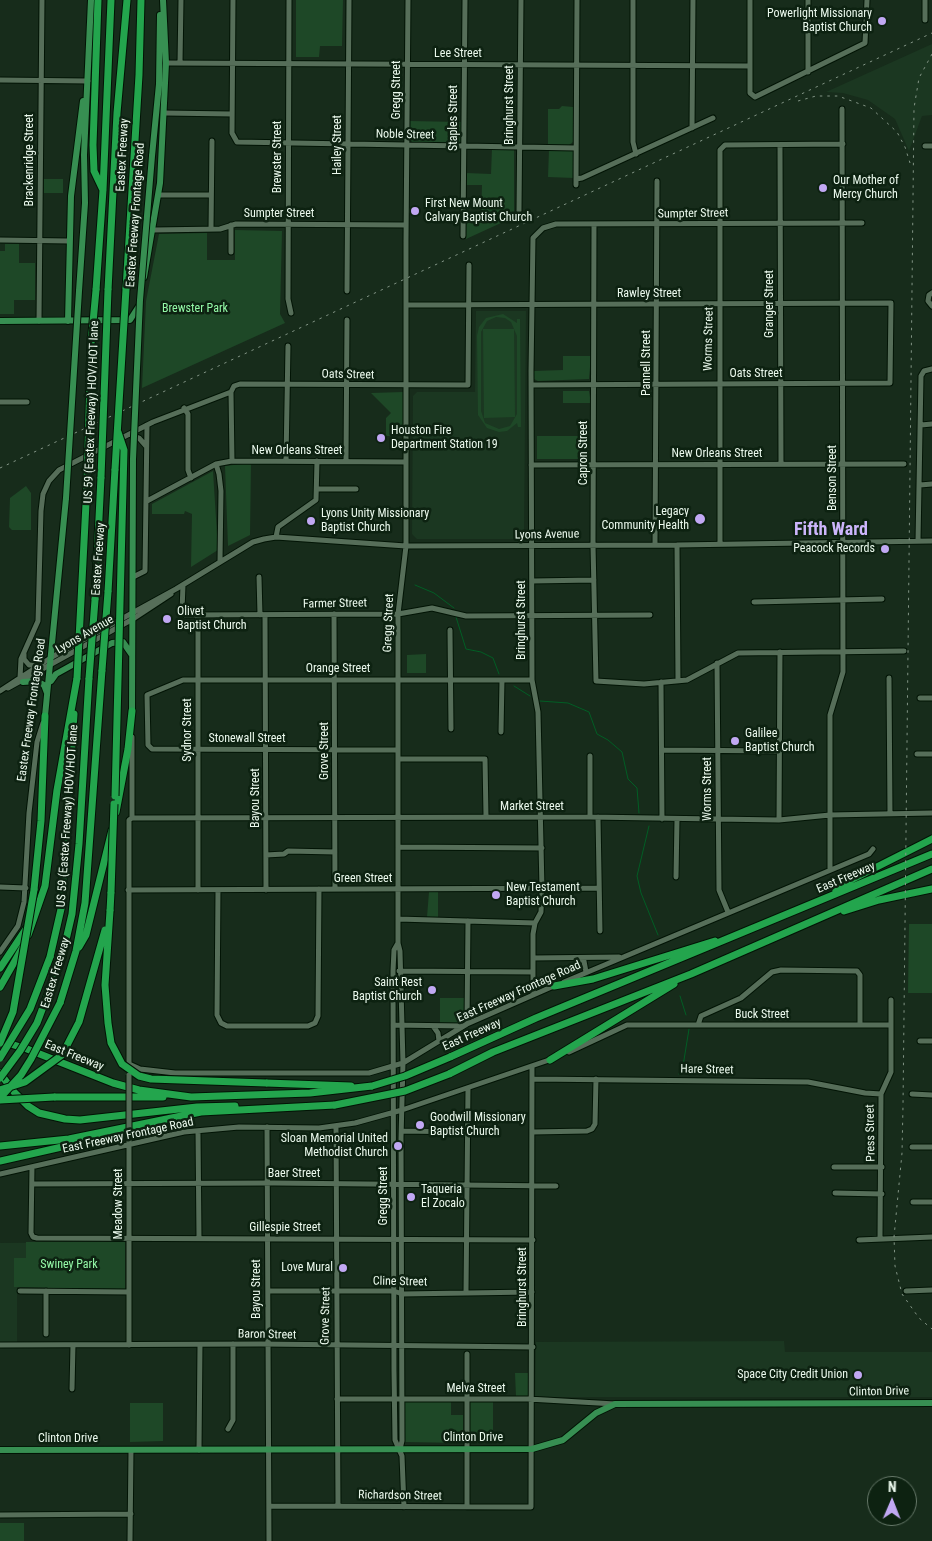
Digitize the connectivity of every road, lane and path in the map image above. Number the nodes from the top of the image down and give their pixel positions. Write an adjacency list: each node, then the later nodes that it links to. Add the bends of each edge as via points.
1 (42, 0): 37 (street, Brackenridge Street)
2 (91, 0): 38 (main road)
3 (98, 0): 59 (highway, via 93,145 94,171)
4 (111, 0): 59 (highway, Eastex Freeway)
5 (127, 0): 295 (highway, US 59 (Eastex Freeway) HOV/HOT lane, bridge, via 117,113 95,600 72,914 62,957 37,1023)
6 (141, 0): 117 (highway, Eastex Freeway, bridge)
7 (162, 0): 23 (main road); 150 (main road, Eastex Freeway Frontage Road, bridge, via 159,84 139,326 133,459)
8 (181, 0): 24 (street)
9 (233, 0): 25 (street)
10 (289, 0): 26 (street, Brewster Street)
11 (349, 0): 27 (street, Hailey Street)
12 (408, 0): 28 (street, Gregg Street)
13 (465, 0): 29 (street, Staples Street)
14 (522, 0): 30 (street, Bringhurst Street)
15 (576, 0): 33 (street)
16 (633, 0): 31 (street)
17 (693, 0): 32 (street)
18 (750, 0): 34 (street)
19 (808, 0): 35 (street)
20 (867, 0): 35 (street, via 865,43)
21 (925, 0): 22 (street)
22 (925, 20)
23 (166, 63): 24 (street, Lee Street); 40 (main road)
24 (180, 63): 25 (street, Lee Street)
25 (232, 63): 26 (street, Lee Street); 41 (street)
26 (288, 64): 27 (street, Lee Street); 45 (street, Brewster Street)
27 (348, 64): 28 (street, Lee Street); 46 (street, Hailey Street)
28 (407, 64): 29 (street, Lee Street); 47 (street, Gregg Street)
29 (464, 64): 30 (street, Lee Street); 50 (street, Staples Street)
30 (520, 64): 33 (street, Lee Street); 51 (street, Bringhurst Street)
31 (633, 65): 32 (street, Lee Street); 33 (street, Lee Street); 55 (street, via 633,142)
32 (692, 65): 34 (street, Lee Street); 43 (street)
33 (576, 66): 54 (street)
34 (750, 66): 35 (street, via 750,93 753,96)
35 (808, 72)
36 (0, 80): 37 (street)
37 (40, 80): 38 (street); 77 (street, Brackenridge Street)
38 (88, 81): 78 (main road, via 84,89 73,173); 174 (main road, Eastex Freeway Frontage Road, bridge, via 85,203)
39 (842, 109): 48 (street, Benson Street)
40 (164, 113): 41 (street); 60 (main road)
41 (232, 114): 45 (street, Noble Street, via 234,140)
42 (713, 118): 43 (street)
43 (692, 128): 55 (street)
44 (212, 141): 61 (street)
45 (289, 143): 46 (street, Noble Street); 67 (street, Brewster Street)
46 (348, 144): 47 (street, Noble Street); 71 (street, Hailey Street)
47 (407, 144): 50 (street, Noble Street); 72 (street, Gregg Street)
48 (843, 144): 49 (street); 65 (street, Benson Street)
49 (780, 145): 63 (street, Worms Street, via 724,146 720,150); 64 (street, Granger Street)
50 (464, 146): 51 (street, Noble Street); 75 (street, Staples Street)
51 (520, 146): 54 (street, Noble Street); 62 (street, Bringhurst Street)
52 (925, 146): 53 (street)
53 (932, 146)
54 (576, 148): 56 (street)
55 (636, 154): 56 (street)
56 (576, 178): 58 (street)
57 (656, 181): 69 (street, Pannell Street)
58 (576, 185)
59 (103, 190): 178 (highway, Eastex Freeway, bridge, via 92,344)
60 (159, 195): 61 (street); 74 (main road)
61 (211, 195): 73 (street)
62 (519, 211)
63 (719, 223): 64 (street, Sumpter Street); 69 (street, Sumpter Street); 88 (street, Worms Street)
64 (780, 223): 65 (street, Sumpter Street); 84 (street, Granger Street)
65 (843, 223): 66 (street, Sumpter Street); 85 (street, Benson Street)
66 (862, 223)
67 (288, 224): 70 (street, Sumpter Street); 71 (street, Sumpter Street); 93 (street, Brewster Street, via 288,302)
68 (594, 224): 69 (street, Sumpter Street); 79 (street, Sumpter Street, via 549,225 537,232); 86 (street, Capron Street)
69 (657, 224): 87 (street, Pannell Street)
70 (231, 225): 73 (street, Sumpter Street); 80 (street)
71 (347, 225): 72 (street, Sumpter Street); 82 (street, Hailey Street)
72 (406, 225): 89 (street, Gregg Street)
73 (210, 229): 74 (street, Sumpter Street)
74 (153, 230): 97 (main road, via 140,305 132,318)
75 (463, 236)
76 (0, 240): 77 (street)
77 (39, 240): 78 (street); 96 (street, Brackenridge Street)
78 (69, 241): 97 (main road)
79 (532, 243): 91 (street, Bringhurst Street)
80 (231, 252)
81 (469, 265): 90 (street)
82 (347, 291)
83 (932, 293): 92 (street, via 928,301)
84 (780, 303): 85 (street, Rawley Street); 88 (street, Rawley Street); 104 (street, Granger Street)
85 (843, 303): 100 (street, Benson Street); 101 (street, Rawley Street, via 891,303)
86 (593, 304): 87 (street, Rawley Street); 91 (street, Rawley Street); 107 (street, Capron Street)
87 (657, 304): 88 (street, Rawley Street); 102 (street, Pannell Street)
88 (719, 304): 103 (street, Worms Street)
89 (407, 305): 90 (street, Rawley Street); 109 (street, Gregg Street)
90 (469, 305): 91 (street, Rawley Street); 109 (street, Oats Street, via 468,385)
91 (532, 305): 106 (street, Bringhurst Street)
92 (932, 306)
93 (291, 313)
94 (347, 320): 108 (street)
95 (0, 321): 96 (main road)
96 (38, 321): 97 (main road)
97 (68, 321)
98 (288, 346): 105 (street)
99 (932, 368): 116 (street, via 921,376)
100 (843, 383): 101 (street, Oats Street); 104 (street, Oats Street); 129 (street, Benson Street)
101 (890, 383)
102 (656, 384): 103 (street, Oats Street); 107 (street, Oats Street); 126 (street, Pannell Street)
103 (718, 384): 104 (street, Oats Street); 127 (street, Worms Street)
104 (780, 384): 128 (street, Granger Street)
105 (287, 385): 108 (street, Oats Street); 110 (street, Oats Street, via 240,384); 120 (street)
106 (531, 385): 107 (street, Oats Street); 131 (street, Bringhurst Street)
107 (594, 385): 132 (street, Capron Street)
108 (346, 386): 109 (street, Oats Street); 123 (street)
109 (406, 386): 124 (street, Gregg Street)
110 (231, 392): 113 (street, Oats Street); 121 (street)
111 (0, 402): 112 (street)
112 (27, 402)
113 (184, 408): 115 (street, Eastex Freeway Frontage Road); 133 (street, via 188,414 188,470)
114 (932, 424): 116 (street)
115 (147, 425): 118 (street, Eastex Freeway Frontage Road); 119 (street)
116 (921, 425): 135 (street)
117 (118, 432): 251 (highway, bridge, via 124,450); 261 (highway, Eastex Freeway, bridge, via 84,903)
118 (129, 434): 119 (street); 172 (street, Eastex Freeway Frontage Road, via 60,470 49,480 41,511 38,621)
119 (147, 446): 138 (street)
120 (286, 460): 121 (street, New Orleans Street); 122 (street, New Orleans Street)
121 (232, 461): 125 (street, New Orleans Street)
122 (317, 461): 123 (street, New Orleans Street); 136 (street)
123 (346, 461): 124 (street, New Orleans Street)
124 (406, 462): 147 (street, Gregg Street)
125 (216, 464): 133 (street, New Orleans Street); 149 (street, via 220,474)
126 (655, 464): 127 (street, New Orleans Street); 132 (street, New Orleans Street); 143 (street, Pannell Street)
127 (718, 464): 128 (street, New Orleans Street); 144 (street, Worms Street)
128 (781, 464): 129 (street, New Orleans Street)
129 (843, 464): 130 (street, New Orleans Street); 142 (street, Benson Street)
130 (904, 464)
131 (531, 465): 132 (street, New Orleans Street); 148 (street, Bringhurst Street)
132 (594, 465): 145 (street, Capron Street)
133 (191, 478): 138 (street, New Orleans Street)
134 (932, 484): 135 (street)
135 (920, 485): 140 (street)
136 (317, 489): 137 (street); 139 (street, via 315,503 278,527)
137 (356, 490)
138 (146, 501): 150 (street, via 145,571)
139 (276, 537): 147 (street, Lyons Avenue); 149 (street, Lyons Avenue, via 253,542)
140 (918, 541): 141 (street, Lyons Avenue); 142 (street, Lyons Avenue)
141 (932, 541)
142 (843, 543): 144 (street, Lyons Avenue); 157 (street, Benson Street)
143 (655, 544): 145 (street, Lyons Avenue); 146 (street, Lyons Avenue)
144 (720, 544): 146 (street, Lyons Avenue)
145 (593, 545): 148 (street, Lyons Avenue); 152 (street, Capron Street)
146 (677, 545): 188 (street)
147 (406, 546): 148 (street, Lyons Avenue); 161 (street, Gregg Street)
148 (531, 546): 153 (street, Bringhurst Street)
149 (220, 561): 154 (street, Lyons Avenue)
150 (133, 577): 159 (main road, Eastex Freeway Frontage Road)
151 (259, 577): 163 (street, Bayou Street)
152 (594, 580): 153 (street); 165 (street, Capron Street)
153 (532, 581): 164 (street, Bringhurst Street)
154 (183, 585): 155 (street, Lyons Avenue); 162 (street, via 182,614)
155 (176, 589): 159 (street, Lyons Avenue); 167 (street, Lyons Avenue)
156 (882, 599): 157 (street)
157 (843, 600): 158 (street); 171 (street, Benson Street)
158 (754, 602)
159 (133, 611): 167 (main road, Eastex Freeway Frontage Road); 174 (street, Lyons Avenue)
160 (334, 614): 161 (street, Farmer Street); 163 (street, Farmer Street); 180 (street, Grove Street)
161 (398, 614): 164 (street, Farmer Street, via 432,608 466,616); 181 (street, Gregg Street)
162 (198, 615): 163 (street, Farmer Street); 184 (street, Sydnor Street)
163 (263, 615): 185 (street, Bayou Street)
164 (532, 615): 165 (street, Farmer Street); 187 (street, Bringhurst Street)
165 (595, 615): 166 (street, Farmer Street); 189 (street, Capron Street, via 596,681)
166 (650, 615)
167 (133, 619): 173 (main road, Eastex Freeway Frontage Road); 177 (street, Lyons Avenue)
168 (450, 630): 182 (street)
169 (904, 651): 171 (street)
170 (780, 652): 171 (street); 175 (street, via 738,653); 206 (street)
171 (843, 652): 213 (street, Benson Street, via 842,678 831,709)
172 (24, 654): 176 (street, Eastex Freeway Frontage Road, via 29,665); 183 (street, Eastex Freeway Frontage Road)
173 (133, 656): 190 (main road, via 123,642 112,642 56,674); 196 (main road, Eastex Freeway Frontage Road)
174 (52, 657): 176 (street, Lyons Avenue); 177 (main road, Eastex Freeway Frontage Road)
175 (717, 664): 188 (street, via 700,675); 205 (street, Worms Street)
176 (40, 665): 183 (street, Lyons Avenue)
177 (51, 666): 183 (street, Lyons Avenue); 190 (main road, Eastex Freeway Frontage Road)
178 (77, 678): 250 (highway); 288 (highway, Eastex Freeway, bridge, via 61,909 50,957 30,1009)
179 (889, 678): 212 (street)
180 (335, 679): 181 (street, Orange Street); 185 (street, Orange Street); 200 (street, Grove Street)
181 (398, 679): 182 (street, Orange Street); 203 (street, Gregg Street)
182 (451, 679): 186 (street, Orange Street); 198 (street)
183 (21, 680): 191 (street, Lyons Avenue); 193 (main road, via 41,683)
184 (198, 680): 185 (street, Orange Street); 192 (street, Orange Street, via 176,681); 201 (street, Sydnor Street)
185 (266, 680): 202 (street, Bayou Street)
186 (502, 680): 187 (street, Orange Street); 199 (street)
187 (532, 680): 215 (street, Bringhurst Street, via 538,712)
188 (678, 681): 189 (street)
189 (662, 682): 204 (street)
190 (49, 685): 193 (main road, Eastex Freeway Frontage Road)
191 (0, 691)
192 (147, 695): 201 (street, Stonewall Street, via 149,747)
193 (48, 697): 197 (main road, Eastex Freeway Frontage Road)
194 (920, 698): 195 (street)
195 (932, 698)
196 (132, 711): 218 (street, Eastex Freeway Frontage Road); 261 (highway, via 122,785 86,935)
197 (45, 716): 238 (street, Eastex Freeway Frontage Road, via 37,742 31,795); 287 (highway, bridge, via 41,821 34,890 13,1012)
198 (451, 729)
199 (501, 732)
200 (335, 749): 202 (street, Stonewall Street); 203 (street, Stonewall Street); 222 (street, Grove Street)
201 (198, 750): 202 (street, Stonewall Street); 219 (street, Sydnor Street)
202 (266, 750): 221 (street, Bayou Street)
203 (398, 750): 210 (street, Gregg Street)
204 (662, 750): 205 (street); 223 (street)
205 (718, 750): 206 (street); 225 (street, Worms Street)
206 (780, 751): 226 (street)
207 (917, 754): 208 (street)
208 (932, 754)
209 (590, 756): 216 (street)
210 (398, 759): 214 (street, via 485,759); 220 (street, Gregg Street)
211 (932, 813): 212 (street, Market Street)
212 (890, 814): 213 (street, Market Street)
213 (830, 815): 226 (street, Market Street); 235 (street, Benson Street)
214 (486, 816): 215 (street, Market Street); 220 (street, Market Street)
215 (541, 817): 216 (street, Market Street); 229 (street, Bringhurst Street)
216 (590, 817): 217 (street, Market Street)
217 (598, 817): 223 (street, Market Street); 239 (street)
218 (132, 818): 219 (street, Market Street); 245 (street, Eastex Freeway Frontage Road, via 129,820)
219 (197, 818): 221 (street, Market Street); 246 (street, Sydnor Street)
220 (398, 818): 222 (street, Market Street); 228 (street, Gregg Street)
221 (266, 819): 222 (street, Market Street); 233 (street, Bayou Street)
222 (336, 819): 231 (street, Grove Street)
223 (662, 819): 224 (street, Market Street)
224 (677, 819): 225 (street, Market Street); 236 (street)
225 (717, 820): 226 (street, Market Street); 252 (street, Worms Street, via 719,890)
226 (779, 820)
227 (932, 839): 249 (highway, via 850,880)
228 (398, 847): 229 (street); 242 (street, Gregg Street)
229 (542, 848): 243 (street, Bringhurst Street)
230 (873, 849): 235 (street, East Freeway Frontage Road, via 869,854)
231 (335, 852): 233 (street, via 288,851); 241 (street, Grove Street)
232 (932, 854): 249 (highway, East Freeway)
233 (266, 855): 248 (street, Bayou Street)
234 (932, 869): 255 (highway, East Freeway)
235 (830, 870): 252 (street, East Freeway Frontage Road)
236 (676, 877)
237 (0, 887): 238 (street)
238 (26, 888): 260 (street, Eastex Freeway Frontage Road, via 18,926)
239 (598, 888): 243 (street, Green Street); 257 (street)
240 (319, 889): 241 (street, Green Street); 247 (street, via 318,1016 315,1023 308,1026 227,1026 221,1023 217,1014); 248 (street, Green Street)
241 (335, 889): 242 (street, Green Street)
242 (398, 889): 243 (street, Green Street); 253 (street, Gregg Street)
243 (542, 889): 256 (street, Bringhurst Street, via 541,912)
244 (932, 889): 255 (highway, via 879,900)
245 (128, 890): 246 (street, Green Street); 290 (street, Eastex Freeway Frontage Road)
246 (198, 890): 247 (street, Green Street)
247 (218, 890): 248 (street, Green Street)
248 (266, 890)
249 (827, 898): 258 (highway, East Freeway)
250 (41, 902): 265 (highway); 273 (highway, via 26,940)
251 (110, 911): 299 (highway, bridge, via 106,985 108,1024 111,1043 122,1064 151,1080 266,1083); 300 (highway, bridge, via 88,995 62,1055 25,1082)
252 (728, 912): 264 (street, East Freeway Frontage Road)
253 (398, 919): 254 (street); 259 (street, Gregg Street)
254 (468, 921): 256 (street); 268 (street)
255 (813, 921): 271 (highway, East Freeway)
256 (535, 923): 262 (street, Bringhurst Street)
257 (600, 931)
258 (749, 932): 272 (highway, via 594,979); 299 (highway, East Freeway, bridge, via 536,1018 405,1076 372,1086)
259 (398, 942): 266 (street, Gregg Street, via 394,950); 267 (street, Gregg Street)
260 (1, 949)
261 (76, 952): 305 (highway, Eastex Freeway, bridge, via 60,1003 43,1040 21,1075)
262 (533, 958): 263 (street); 269 (street, Bringhurst Street)
263 (579, 958): 264 (street); 270 (street, via 584,961)
264 (622, 958): 270 (street, East Freeway Frontage Road)
265 (0, 968)
266 (393, 971): 267 (street); 276 (street, Gregg Street)
267 (401, 971): 268 (street); 277 (street, Gregg Street)
268 (468, 972): 269 (street); 278 (street)
269 (533, 972): 274 (street, Bringhurst Street)
270 (586, 972): 272 (street, East Freeway Frontage Road)
271 (691, 974): 289 (highway); 306 (highway, East Freeway, bridge, via 405,1091 335,1105)
272 (554, 986): 274 (street, East Freeway Frontage Road)
273 (0, 987)
274 (533, 995): 278 (street, East Freeway Frontage Road)
275 (891, 1000): 282 (street, Press Street)
276 (393, 1025): 277 (street); 293 (street, Gregg Street)
277 (402, 1025): 283 (street); 291 (street, Gregg Street)
278 (465, 1025): 283 (street); 284 (street, East Freeway Frontage Road)
279 (633, 1025): 280 (street, Buck Street); 289 (street, East Freeway Frontage Road)
280 (698, 1025): 281 (street, Buck Street); 281 (street, via 701,1016 741,998 772,972 781,970 859,972)
281 (860, 1025): 282 (street, Buck Street)
282 (891, 1025): 301 (street, Press Street, via 891,1072)
283 (433, 1026): 284 (street)
284 (439, 1041): 291 (street, East Freeway Frontage Road)
285 (920, 1041): 286 (street)
286 (932, 1041)
287 (0, 1042): 304 (highway, East Freeway, via 27,1049 113,1083)
288 (0, 1058)
289 (550, 1060): 292 (street, East Freeway Frontage Road)
290 (129, 1064): 293 (street, East Freeway Frontage Road, via 143,1070 209,1074 357,1074); 316 (street, Meadow Street, bridge)
291 (403, 1064): 293 (street, East Freeway Frontage Road); 307 (street, Gregg Street)
292 (532, 1066): 296 (street, Bringhurst Street); 298 (street, East Freeway Frontage Road)
293 (394, 1068): 309 (street, Gregg Street)
294 (0, 1073): 306 (highway, via 28,1106 39,1113 65,1119 197,1106)
295 (0, 1078)
296 (532, 1079): 297 (street, Hare Street); 315 (street, Bringhurst Street)
297 (596, 1079): 301 (street, Hare Street, via 808,1082); 315 (street, via 595,1126 587,1131)
298 (468, 1088): 307 (street, East Freeway Frontage Road); 314 (street)
299 (335, 1089): 304 (highway, East Freeway)
300 (0, 1090)
301 (880, 1094): 323 (street, Press Street)
302 (912, 1094): 303 (street)
303 (932, 1094)
304 (191, 1097): 305 (highway, bridge)
305 (0, 1099)
306 (277, 1108): 308 (highway, East Freeway)
307 (402, 1110): 309 (street, East Freeway Frontage Road); 313 (street, Gregg Street)
308 (228, 1111): 317 (highway, East Freeway, via 201,1112 69,1139); 320 (highway)
309 (393, 1112): 310 (street, East Freeway Frontage Road); 330 (street, Gregg Street)
310 (336, 1126): 311 (street, East Freeway Frontage Road); 329 (street, Grove Street)
311 (267, 1127): 312 (street, East Freeway Frontage Road); 328 (street, Bayou Street)
312 (198, 1131): 316 (street, East Freeway Frontage Road); 327 (street)
313 (402, 1131): 314 (street); 331 (street, Gregg Street)
314 (468, 1132): 332 (street)
315 (533, 1132): 333 (street, Bringhurst Street)
316 (129, 1145): 321 (street, East Freeway Frontage Road); 326 (street, Meadow Street)
317 (0, 1146)
318 (912, 1147): 319 (street)
319 (932, 1147)
320 (0, 1161)
321 (32, 1167): 324 (street, East Freeway Frontage Road); 325 (street)
322 (834, 1167): 323 (street)
323 (882, 1167): 336 (street, Press Street)
324 (0, 1174)
325 (32, 1184): 326 (street, Baer Street); 340 (street, Gillespie Street, via 33,1236)
326 (128, 1184): 327 (street, Baer Street); 340 (street, Meadow Street)
327 (198, 1184): 328 (street, Baer Street); 341 (street)
328 (267, 1184): 329 (street, Baer Street); 342 (street, Bayou Street)
329 (336, 1184): 330 (street, Baer Street); 343 (street, Grove Street)
330 (394, 1184): 331 (street, Baer Street); 344 (street, Gregg Street)
331 (401, 1185): 332 (street, Baer Street); 346 (street, Gregg Street)
332 (468, 1186): 333 (street, Baer Street); 347 (street)
333 (532, 1186): 334 (street, Baer Street); 348 (street, Bringhurst Street)
334 (556, 1186)
335 (835, 1193): 336 (street)
336 (882, 1194): 345 (street, Press Street)
337 (913, 1202): 338 (street)
338 (932, 1202)
339 (932, 1237): 345 (street)
340 (129, 1238): 341 (street, Gillespie Street); 357 (street, Meadow Street)
341 (199, 1238): 342 (street, Gillespie Street)
342 (267, 1238): 343 (street, Gillespie Street); 353 (street, Bayou Street)
343 (336, 1238): 344 (street, Gillespie Street); 354 (street, Grove Street)
344 (394, 1238): 346 (street, Gillespie Street); 355 (street, Gregg Street)
345 (880, 1238): 349 (street)
346 (401, 1239): 347 (street, Gillespie Street); 360 (street, Gregg Street)
347 (466, 1239): 348 (street, Gillespie Street); 358 (street)
348 (532, 1240): 359 (street, Bringhurst Street)
349 (858, 1240)
350 (932, 1290): 356 (street)
351 (20, 1291): 352 (street)
352 (46, 1291): 357 (street); 361 (street)
353 (268, 1291): 354 (street, Cline Street); 363 (street, Bayou Street)
354 (337, 1291): 355 (street, Cline Street); 368 (street, Grove Street)
355 (394, 1291): 360 (street, Cline Street); 369 (street, Gregg Street)
356 (906, 1291)
357 (129, 1292): 366 (street, Meadow Street)
358 (466, 1292): 359 (street, Cline Street); 360 (street, Cline Street)
359 (532, 1292): 371 (street, Bringhurst Street)
360 (402, 1294): 370 (street, Gregg Street)
361 (46, 1334)
362 (233, 1344): 363 (street, Baron Street); 367 (street, Baron Street); 381 (street, via 233,1420)
363 (267, 1344): 368 (street, Baron Street); 382 (street, Bayou Street)
364 (0, 1345): 365 (street, Baron Street)
365 (73, 1345): 366 (street, Baron Street); 373 (street)
366 (129, 1345): 367 (street, Baron Street)
367 (200, 1345): 389 (street)
368 (336, 1346): 369 (street, Baron Street); 374 (street, Grove Street)
369 (394, 1346): 370 (street, Baron Street); 375 (street, Gregg Street)
370 (402, 1346): 371 (street, Baron Street); 376 (street, Gregg Street)
371 (533, 1347): 378 (street, Bringhurst Street)
372 (467, 1354): 377 (street)
373 (72, 1389)
374 (337, 1399): 375 (street, Melva Street); 383 (street, Grove Street)
375 (394, 1399): 376 (street, Melva Street); 384 (street, Gregg Street, via 395,1440)
376 (402, 1399): 377 (street, Melva Street); 384 (street, Gregg Street)
377 (467, 1399): 378 (street, Melva Street); 385 (street)
378 (532, 1399): 380 (street, Melva Street); 386 (street, Bringhurst Street)
379 (932, 1403): 380 (main road, Clinton Drive)
380 (615, 1404): 386 (main road, Clinton Drive, via 596,1413 564,1440)
381 (228, 1429)
382 (268, 1449): 383 (main road, Clinton Drive); 389 (main road, Clinton Drive); 390 (street, Bayou Street)
383 (338, 1449): 384 (main road, Clinton Drive); 391 (street, Grove Street)
384 (400, 1449): 385 (main road, Clinton Drive); 392 (street, Gregg Street)
385 (467, 1449): 386 (main road, Clinton Drive); 393 (street)
386 (532, 1449): 394 (street, Bringhurst Street)
387 (0, 1450): 388 (main road, Clinton Drive)
388 (131, 1450): 389 (main road, Clinton Drive); 395 (street)
389 (200, 1450)
390 (269, 1506): 391 (street, Richardson Street); 398 (street, Bayou Street)
391 (338, 1506): 392 (street, Richardson Street)
392 (404, 1507): 393 (street, Richardson Street)
393 (467, 1507): 394 (street, Richardson Street)
394 (531, 1507)
395 (130, 1514): 396 (street); 397 (street)
396 (0, 1515)
397 (130, 1541)
398 (269, 1541)

